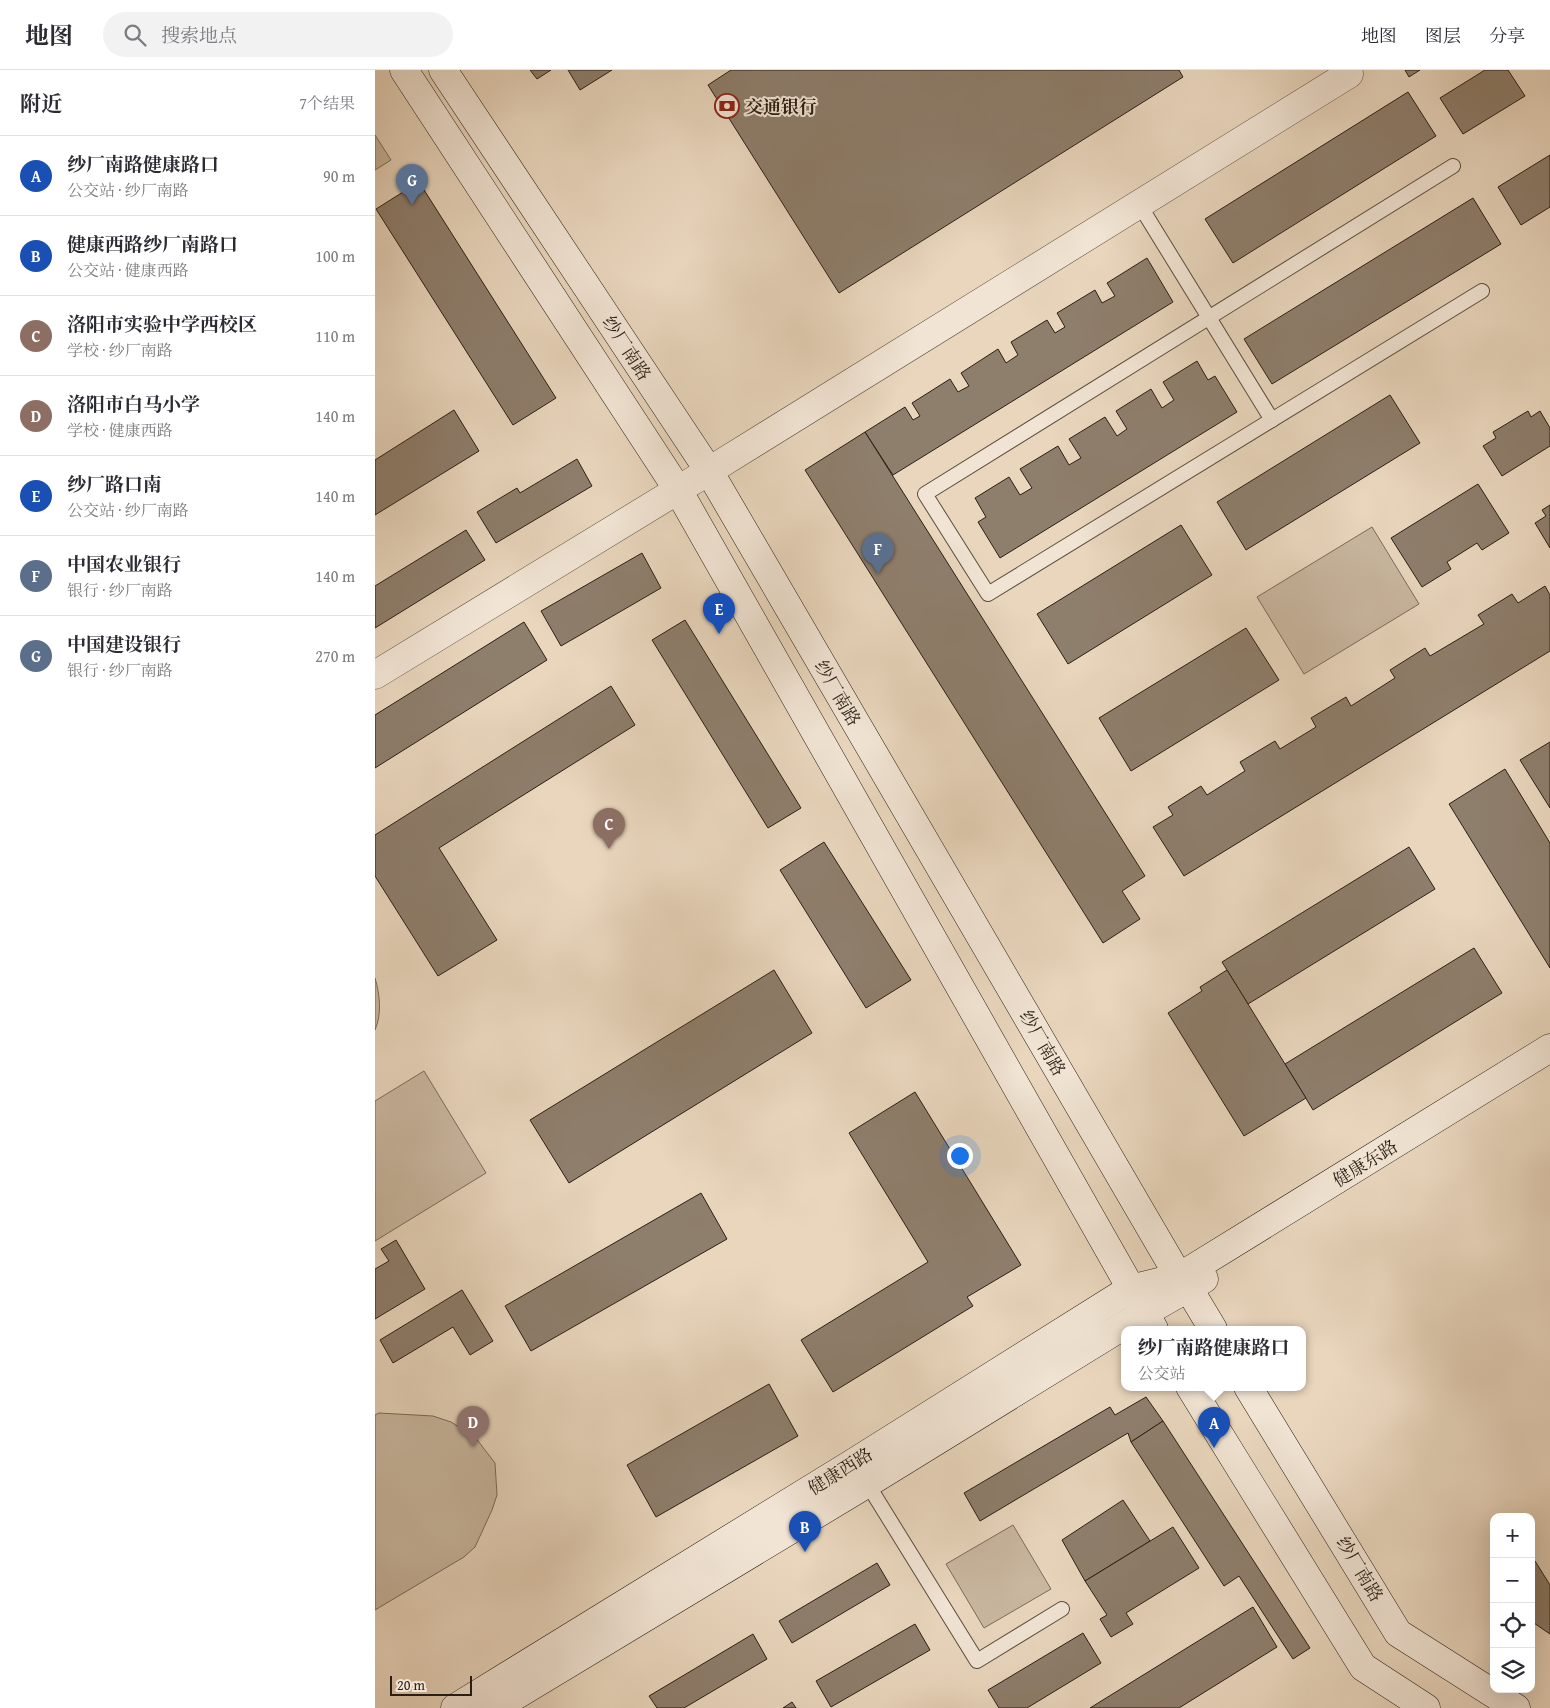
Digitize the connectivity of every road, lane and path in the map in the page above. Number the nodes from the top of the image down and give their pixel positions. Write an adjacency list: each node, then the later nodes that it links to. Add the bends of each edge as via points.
1 (404, 70): 10 (main road, 纱厂南路)
2 (443, 70): 9 (main road, 纱厂南路)
3 (1349, 74): 5 (main road)
4 (1453, 166): 7 (lane)
5 (1139, 204): 7 (lane); 9 (main road)
6 (1482, 291): 8 (lane)
7 (1209, 318): 8 (lane); 8 (lane, via 925,494 988,594)
8 (1272, 420)
9 (709, 471): 10 (main road); 14 (main road, 纱厂南路)
10 (678, 490): 11 (main road); 15 (main road, 纱厂南路)
11 (375, 675)
12 (1550, 1048): 14 (main road, 健康东路)
13 (1550, 1060): 14 (main road, 健康东路)
14 (1184, 1283): 15 (main road, 健康西路); 16 (main road, 健康西路); 17 (main road, 纱厂南路)
15 (1130, 1289): 16 (main road, 纱厂南路); 21 (main road, 健康西路)
16 (1149, 1321)
17 (1211, 1326)
18 (1121, 1336): 21 (main road, 健康西路)
19 (1192, 1391): 25 (main road, via 1363,1667)
20 (1250, 1391): 26 (main road, 纱厂南路, via 1398,1633)
21 (860, 1473): 22 (lane, via 977,1661); 23 (main road, 健康西路); 24 (main road, 健康西路)
22 (1062, 1609)
23 (455, 1708)
24 (495, 1708)
25 (1427, 1708)
26 (1516, 1708)

